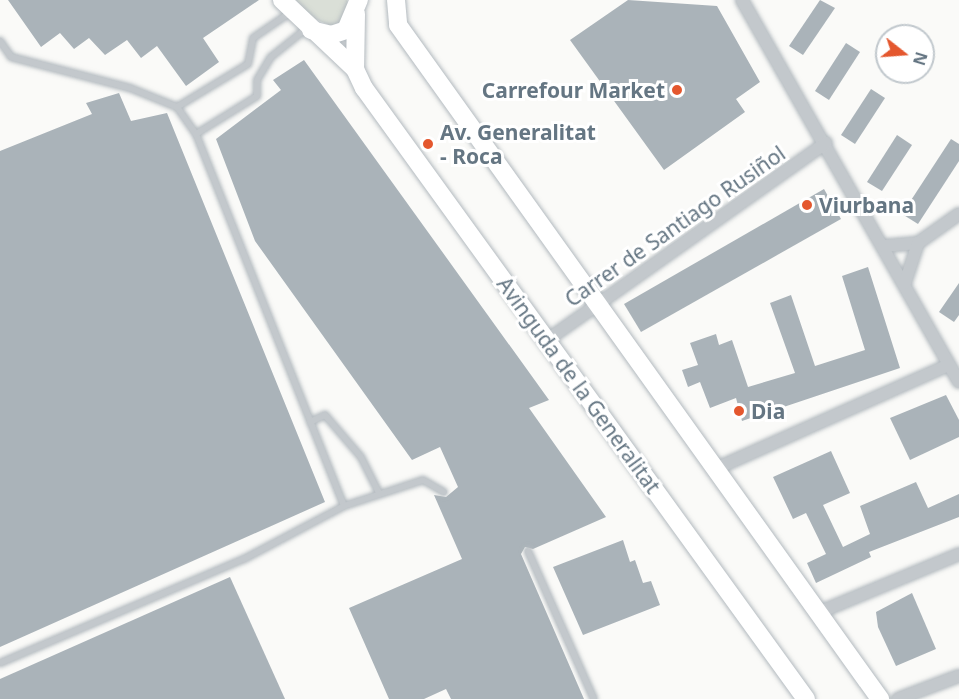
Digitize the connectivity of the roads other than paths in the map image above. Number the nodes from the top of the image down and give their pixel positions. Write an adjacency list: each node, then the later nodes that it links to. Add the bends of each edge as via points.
1 (396, 0): 15 (street, via 398,25)
2 (742, 0): 10 (street)
3 (363, 5): 5 (street, via 346,30 331,35); 7 (street)
4 (287, 6): 5 (street, Avinguda de la Generalitat); 8 (lane, via 253,38 248,64)
5 (309, 28): 7 (street, Avinguda de la Generalitat); 9 (lane, via 271,57 257,81 257,96)
6 (0, 40): 8 (lane, via 11,57 130,88)
7 (355, 69): 16 (street, Avinguda de la Generalitat)
8 (177, 107): 9 (lane)
9 (196, 134): 19 (lane)
10 (826, 143): 13 (street); 15 (street, Carrer de Santiago Rusiñol)
11 (959, 214): 12 (street)
12 (918, 243): 13 (street); 14 (street)
13 (884, 246): 14 (street)
14 (905, 282): 17 (street)
15 (600, 303): 16 (street, Carrer de Santiago Rusiñol); 20 (street)
16 (546, 341): 30 (street, Avinguda de la Generalitat)
17 (949, 365): 18 (street); 20 (street)
18 (959, 382)
19 (310, 422): 22 (lane, via 324,415 361,457); 23 (lane)
20 (715, 469): 26 (street)
21 (444, 492): 22 (lane, via 423,480)
22 (379, 493): 23 (lane)
23 (344, 506): 27 (lane, via 244,559)
24 (528, 551): 29 (lane)
25 (959, 554): 26 (street)
26 (820, 612): 31 (street)
27 (0, 663)
28 (959, 676): 32 (street)
29 (594, 699)
30 (806, 699)
31 (880, 699)
32 (898, 699)

